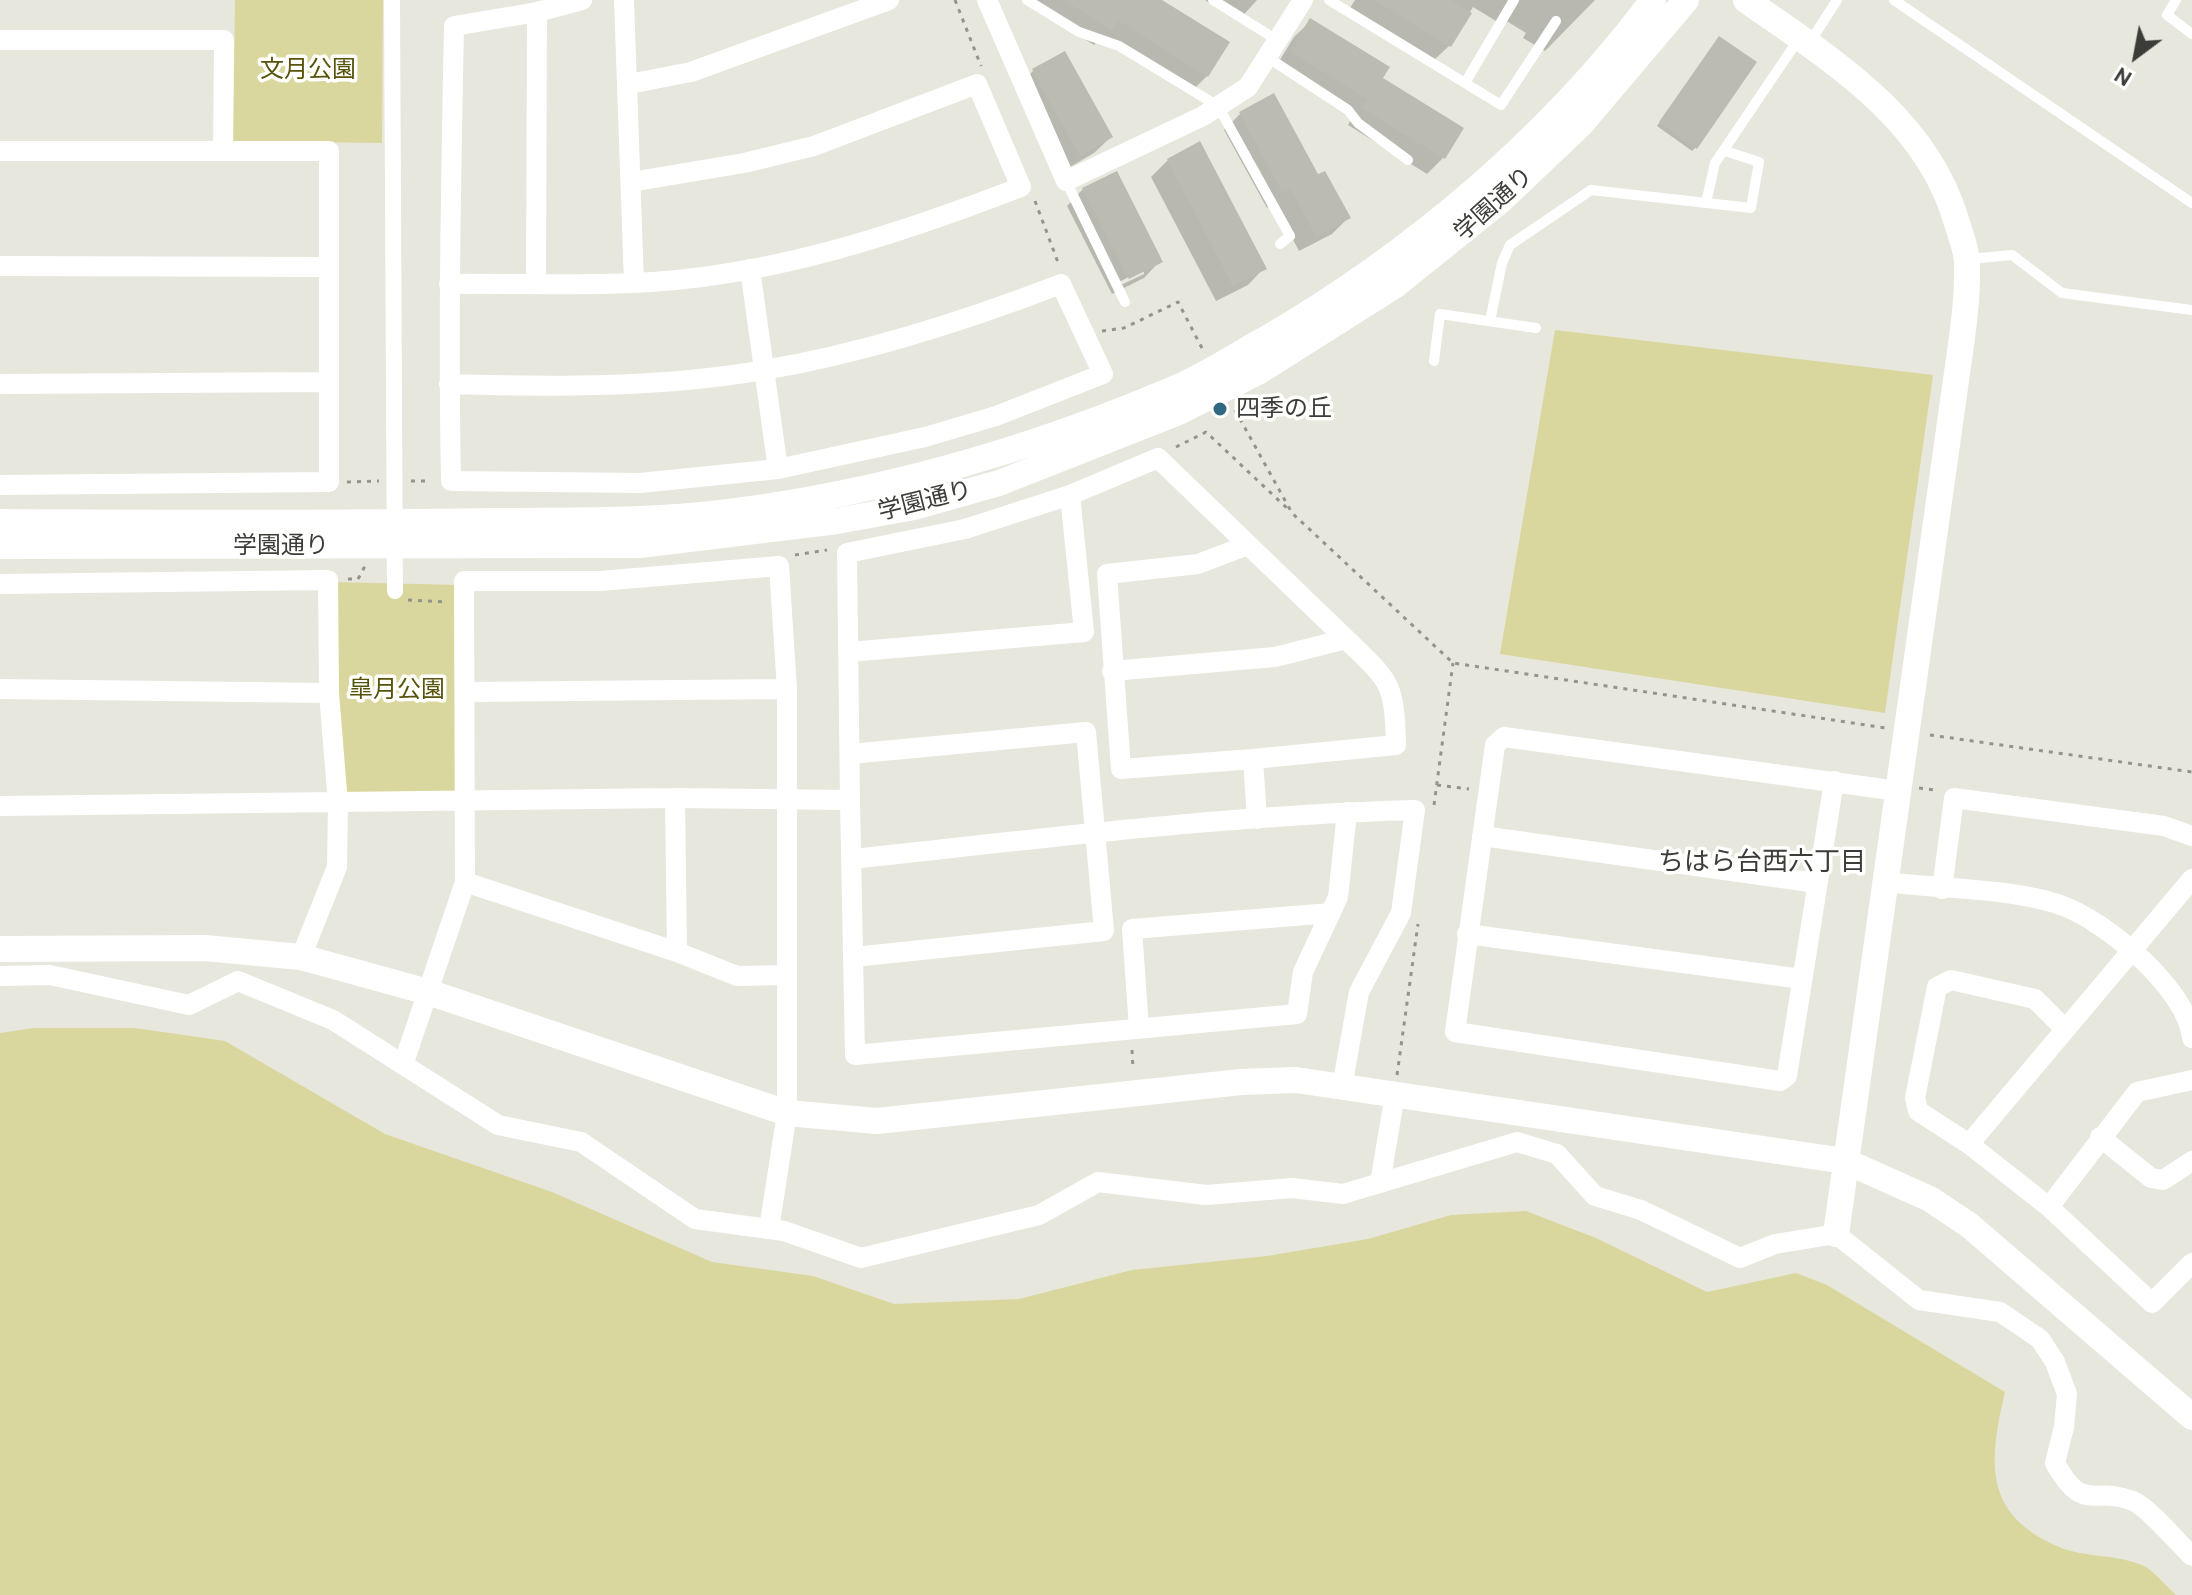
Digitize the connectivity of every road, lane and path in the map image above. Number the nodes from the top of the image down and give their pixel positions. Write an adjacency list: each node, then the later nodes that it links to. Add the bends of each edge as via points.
1 (392, 0): 71 (street)
2 (582, 0): 18 (street)
3 (624, 0): 25 (street)
4 (889, 0): 25 (street, via 691,72)
5 (955, 0): 26 (path, via 986,78)
6 (987, 0): 32 (street)
7 (1027, 0): 27 (lane, via 1079,32 1119,46)
8 (1213, 0): 23 (lane)
9 (1303, 0): 23 (street)
10 (1329, 0): 24 (lane)
11 (1514, 0): 24 (lane)
12 (1653, 0): 63 (street, 学園通り, via 1560,109 1485,181 1374,269 1293,323 1178,387 937,473 853,494 655,518)
13 (1686, 0): 65 (street, 学園通り, via 1581,124 1501,200 1394,286 1258,372 1179,412 999,483 837,521 640,545)
14 (1746, 0): 22 (street)
15 (1837, 0): 22 (lane)
16 (1894, 0): 36 (lane)
17 (2176, 0): 20 (lane, via 2167,15)
18 (537, 12): 42 (street); 44 (street, via 454,26)
19 (1556, 21): 24 (lane, via 1501,105)
20 (2192, 34)
21 (0, 40): 29 (street, via 224,40)
22 (1804, 40): 30 (lane); 38 (street, via 1875,95 1927,154 1947,188)
23 (1272, 49): 27 (street, via 1248,87); 31 (lane)
24 (1465, 83)
25 (629, 84): 33 (street)
26 (977, 84): 33 (street, via 814,146); 34 (street)
27 (1218, 106): 32 (street); 37 (lane, via 1290,236)
28 (0, 151): 29 (street)
29 (223, 151): 40 (street, via 329,151)
30 (1725, 151): 35 (lane, via 1715,163); 35 (lane, via 1759,162 1751,208)
31 (1408, 160)
32 (1066, 181): 46 (lane)
33 (631, 182): 43 (street)
34 (1021, 187): 41 (street, via 940,219); 45 (path, via 1033,194)
35 (1706, 203): 48 (lane, via 1591,190 1510,245)
36 (2192, 203)
37 (1280, 244)
38 (1967, 259): 47 (lane, via 2012,255 2062,293); 80 (street, via 1960,353)
39 (0, 266): 40 (street)
40 (328, 267): 54 (street)
41 (750, 269): 43 (street); 53 (street)
42 (536, 283): 43 (street); 44 (street)
43 (634, 283)
44 (449, 284): 56 (street)
45 (1061, 284): 51 (street); 53 (street, via 886,343)
46 (1125, 302)
47 (2192, 310)
48 (1490, 321): 50 (lane); 52 (lane, via 1440,314)
49 (1190, 325): 51 (path, via 1178,302 1124,328)
50 (1536, 328)
51 (1083, 330): 59 (street, via 1103,374 925,437)
52 (1434, 361)
53 (764, 370): 56 (street, via 598,385); 59 (street)
54 (328, 382): 55 (street); 60 (street, via 329,482)
55 (0, 384)
56 (449, 384): 59 (street, via 451,481 640,483)
57 (1245, 431): 62 (path)
58 (1158, 458): 61 (street); 62 (path, via 1206,432); 64 (street)
59 (778, 469)
60 (0, 485)
61 (1070, 495): 66 (street, via 965,529); 74 (street, via 1084,632)
62 (1292, 513): 80 (path, via 1453,663)
63 (0, 522)
64 (1248, 545): 73 (street); 75 (street, via 1198,564 1107,574)
65 (0, 546)
66 (847, 553): 68 (path, via 845,548 791,556); 74 (street)
67 (368, 562): 69 (path, via 358,579)
68 (779, 566): 72 (street, via 600,581 464,581); 77 (street)
69 (328, 580): 70 (street); 79 (street)
70 (0, 584)
71 (395, 591): 72 (path, via 397,599)
72 (464, 602): 78 (street)
73 (1346, 639): 75 (street, via 1275,657); 82 (street, via 1385,677 1394,699 1396,745)
74 (849, 652): 81 (street)
75 (1112, 671): 82 (street, via 1121,769)
76 (0, 689): 79 (street)
77 (787, 689): 78 (street); 90 (street)
78 (466, 692): 92 (street)
79 (329, 693): 93 (street)
80 (1907, 731): 83 (path); 86 (street)
81 (850, 754): 91 (street); 97 (street, via 1086,732)
82 (1253, 759): 96 (street)
83 (2192, 772)
84 (1834, 781): 86 (street); 87 (street, via 1504,737 1495,745); 104 (street)
85 (1437, 785): 87 (path)
86 (1899, 788): 89 (path, via 1954,793); 103 (street)
87 (1488, 792): 98 (street)
88 (675, 798): 90 (street); 92 (street); 109 (street)
89 (1954, 798): 99 (street, via 2164,826); 105 (street)
90 (787, 799): 91 (street); 113 (street)
91 (850, 800): 100 (street)
92 (467, 802): 93 (street); 102 (street)
93 (338, 804): 94 (street); 111 (street, via 337,867)
94 (0, 806)
95 (1347, 812): 96 (street); 106 (street, via 1338,897); 122 (street, via 1415,810 1401,913 1359,992)
96 (1257, 819): 97 (street)
97 (1094, 833): 100 (street); 112 (street, via 1104,931)
98 (1482, 836): 104 (street); 107 (street)
99 (2192, 836)
100 (852, 859): 112 (street)
101 (2192, 879): 110 (street)
102 (465, 882): 109 (street); 116 (street)
103 (1886, 882): 105 (street); 127 (street)
104 (1817, 883): 115 (street)
105 (1942, 889): 110 (street, via 2064,906)
106 (1331, 913): 117 (street, via 1303,972 1297,1014); 117 (street, via 1132,929)
107 (1467, 934): 115 (street); 115 (street, via 1455,1032 1780,1081 1787,1076)
108 (0, 949): 111 (street, via 205,948)
109 (677, 952): 113 (street, via 737,976)
110 (2132, 952): 118 (street); 119 (street, via 2180,1000)
111 (301, 957): 116 (street)
112 (854, 957): 117 (street, via 855,1055)
113 (787, 975): 124 (street)
114 (0, 976): 120 (street, via 50,975 189,1005 238,981 333,1020)
115 (1802, 979)
116 (428, 992): 120 (street); 124 (street)
117 (1139, 1028)
118 (2064, 1028): 126 (street); 126 (street, via 2035,999 1951,980 1937,987 1915,1098 1918,1111)
119 (2192, 1038)
120 (403, 1065): 131 (street, via 498,1125 581,1142 695,1219)
121 (2192, 1080): 125 (street, via 2137,1092)
122 (1342, 1087): 123 (street); 124 (street, via 1296,1080 1241,1082 877,1121)
123 (1395, 1094): 127 (street); 129 (street)
124 (787, 1113): 131 (street)
125 (2100, 1137): 128 (street, via 2151,1178 2163,1180); 130 (street)
126 (1969, 1144): 130 (street)
127 (1845, 1161): 132 (street); 134 (street, via 1930,1199 1969,1225)
128 (2192, 1161)
129 (1380, 1183): 131 (street, via 1343,1194 1292,1188 1206,1195 1098,1182 1039,1215 861,1258); 132 (street, via 1517,1142 1557,1154 1595,1196 1641,1210 1740,1258 1775,1244)
130 (2049, 1207): 133 (street, via 2152,1303)
131 (769, 1229)
132 (1836, 1234): 135 (street, via 1919,1300 2000,1312 2040,1339 2067,1394 2055,1463 2066,1482 2080,1494 2134,1501)
133 (2192, 1263)
134 (2189, 1407)
135 (2192, 1556)

